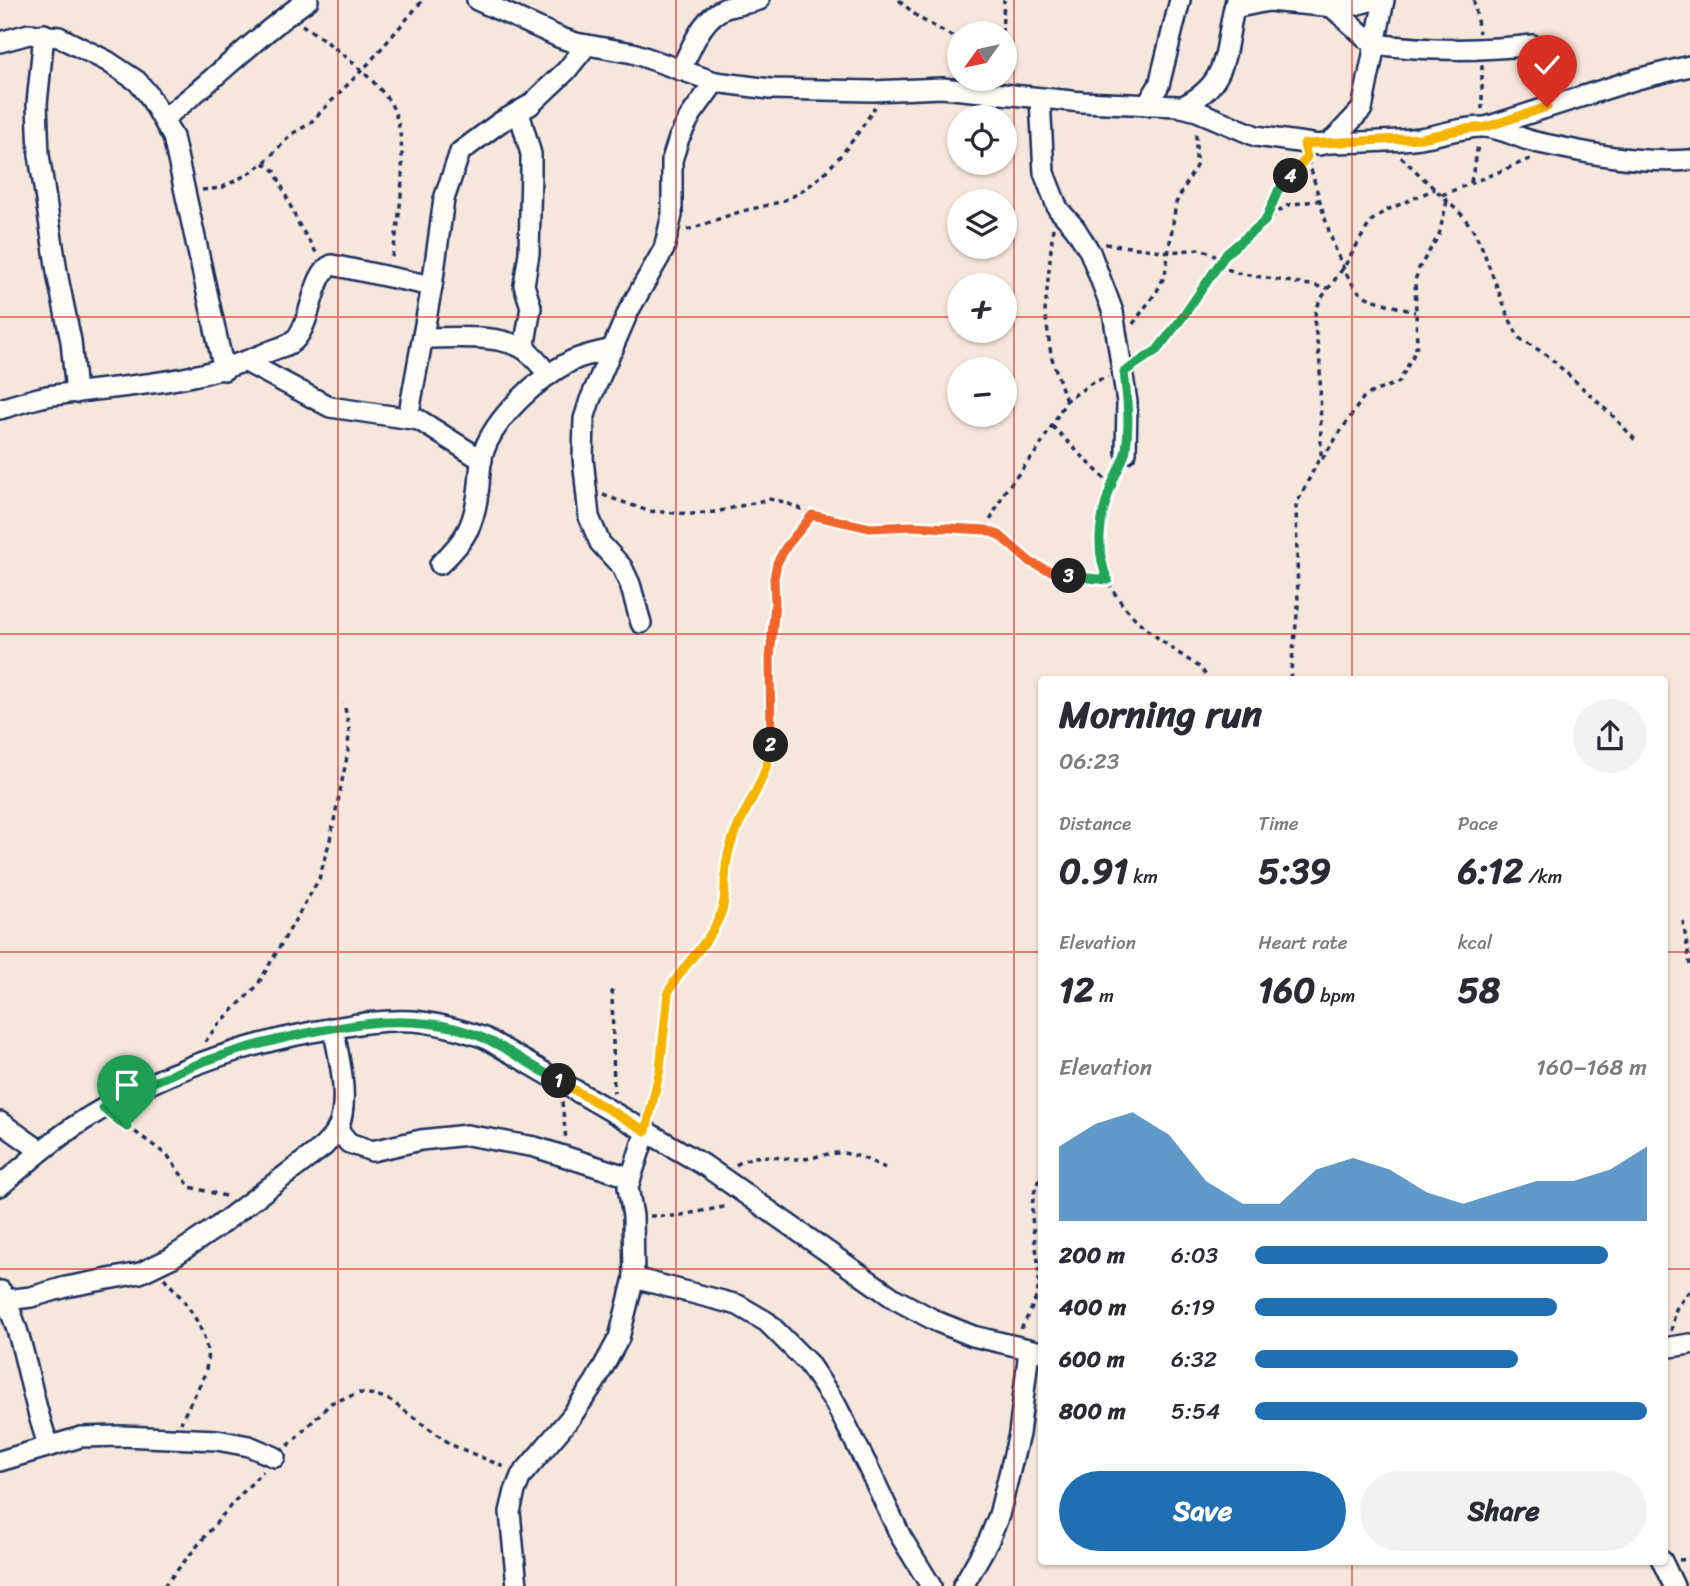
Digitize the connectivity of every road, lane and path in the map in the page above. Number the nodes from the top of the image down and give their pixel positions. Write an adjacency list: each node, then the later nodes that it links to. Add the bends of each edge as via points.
1 (308, 0): 13 (street)
2 (423, 0): 25 (path)
3 (477, 0): 18 (street, via 536,28)
4 (759, 0): 24 (street, via 713,15)
5 (899, 0): 15 (path)
6 (1004, 0): 14 (path)
7 (1180, 0): 29 (street, via 1159,85)
8 (1373, 0): 12 (street)
9 (1384, 0): 19 (street)
10 (1474, 0): 21 (path)
11 (1235, 4): 12 (street, via 1268,1); 30 (street, via 1221,68 1206,93)
12 (1333, 8): 19 (street)
13 (285, 15): 25 (path); 32 (street)
14 (1003, 21)
15 (947, 33)
16 (44, 34): 17 (street); 32 (street, via 81,46 137,82); 65 (street, via 37,104 39,155)
17 (4, 41): 22 (street)
18 (587, 45): 24 (street); 31 (street, via 566,71)
19 (1374, 45): 21 (street); 35 (street, via 1362,109)
20 (1532, 45): 21 (street)
21 (1481, 51): 33 (path)
22 (0, 61)
23 (1690, 66): 33 (street)
24 (680, 70): 26 (street)
25 (360, 71): 38 (path); 53 (path, via 387,98 398,119 401,204)
26 (715, 82): 27 (street, via 770,89); 47 (street, via 674,149)
27 (885, 90): 28 (street, via 953,89); 47 (path, via 845,150 796,195)
28 (1040, 99): 29 (street); 45 (street, via 1042,163)
29 (1147, 105): 30 (street)
30 (1189, 109): 35 (street, via 1256,136); 49 (path, via 1196,166 1176,203)
31 (519, 112): 54 (street, via 460,152 444,199); 59 (street, via 531,154 524,285 531,307)
32 (164, 118): 41 (street)
33 (1483, 127): 34 (street); 36 (street); 39 (path)
34 (1385, 140): 35 (street); 40 (path)
35 (1328, 143)
36 (1561, 148): 37 (street, via 1634,159); 39 (path)
37 (1690, 160)
38 (264, 163): 41 (path, via 233,184); 51 (path, via 275,172 298,223)
39 (1471, 182): 42 (path)
40 (1434, 189): 42 (path); 52 (path, via 1371,222)
41 (186, 192): 62 (street)
42 (1442, 195): 44 (path)
43 (1320, 200): 46 (path, via 1288,205); 46 (path, via 1307,157 1278,191); 52 (path)
44 (1447, 201): 56 (path, via 1439,235 1415,281); 70 (path, via 1481,244 1520,338 1547,355)
45 (1058, 209): 48 (street); 66 (path, via 1045,311 1051,355)
46 (1265, 221): 50 (path)
47 (668, 235): 60 (street)
48 (1085, 243): 49 (path); 58 (street, via 1113,312)
49 (1170, 252): 50 (path, via 1200,249); 58 (path, via 1157,291)
50 (1220, 263): 55 (path, via 1237,273); 63 (path, via 1157,350)
51 (327, 267): 53 (street); 61 (street, via 299,337)
52 (1344, 267): 55 (path); 56 (path, via 1363,295)
53 (387, 276): 54 (street)
54 (432, 286): 57 (street)
55 (1328, 288): 73 (path, via 1314,319 1320,364)
56 (1416, 313): 73 (path, via 1417,345 1404,375 1399,382 1363,398)
57 (423, 338): 59 (street, via 497,340); 68 (street)
58 (1119, 346): 63 (street)
59 (524, 349): 64 (street)
60 (613, 349): 64 (street, via 571,361); 75 (street, via 584,419)
61 (246, 362): 62 (street); 68 (street, via 330,407)
62 (224, 370): 65 (street)
63 (1124, 372): 66 (path, via 1093,382); 71 (street)
64 (550, 376): 72 (street, via 513,407 491,436)
65 (76, 393): 67 (street)
66 (1066, 401): 69 (path)
67 (0, 409)
68 (408, 418): 72 (street, via 440,431)
69 (1052, 426): 74 (path); 77 (path, via 1004,491)
70 (1638, 443)
71 (1126, 452): 74 (path)
72 (482, 460): 78 (street, via 474,519 464,540)
73 (1318, 464): 82 (path, via 1296,505 1298,606)
74 (1111, 485): 79 (path, via 1099,540 1100,563)
75 (585, 488): 76 (path, via 648,511 716,512 769,499); 80 (street, via 592,528 622,567)
76 (812, 515): 77 (path, via 870,528); 94 (path, via 786,547 774,578 770,757 735,830 726,861 721,916 668,993 660,1069)
77 (986, 530): 79 (path, via 1045,569 1070,577)
78 (440, 564)
79 (1108, 580): 81 (path, via 1140,624)
80 (641, 623)
81 (1206, 676)
82 (1290, 676)
83 (344, 703): 88 (path, via 348,752 319,879 257,986 216,1027)
84 (1683, 921): 85 (path)
85 (1690, 965)
86 (612, 990): 91 (path)
87 (333, 1028): 88 (street, via 261,1042); 89 (street, via 380,1021 455,1028 485,1038); 93 (street, via 341,1066 342,1113)
88 (192, 1065): 90 (street)
89 (553, 1077): 91 (street); 96 (path, via 566,1124)
90 (103, 1108): 95 (street); 103 (path, via 168,1156 190,1187)
91 (613, 1112): 94 (street)
92 (0, 1122): 95 (street)
93 (337, 1129): 96 (street, via 349,1143 372,1151 467,1135 535,1147); 103 (street, via 324,1146)
94 (646, 1131): 98 (street); 99 (street)
95 (41, 1152): 101 (street)
96 (567, 1158): 99 (street)
97 (885, 1168): 98 (path, via 860,1156 838,1153 799,1159 769,1155 755,1156)
98 (719, 1175): 102 (street)
99 (629, 1177): 104 (street)
100 (1038, 1183): 106 (path, via 1032,1219)
101 (0, 1186)
102 (755, 1200): 104 (path, via 676,1216); 112 (street, via 895,1299 973,1336)
103 (246, 1204): 105 (street)
104 (633, 1216): 107 (street)
105 (153, 1267): 110 (street, via 31,1297); 113 (path, via 196,1320 208,1350 206,1370)
106 (1038, 1277)
107 (634, 1278): 117 (street, via 619,1338 595,1382); 121 (street, via 738,1305 767,1322 808,1363 835,1403)
108 (1038, 1290): 112 (path, via 1027,1318)
109 (1690, 1290): 111 (path, via 1672,1320)
110 (3, 1295): 114 (street)
111 (1675, 1346)
112 (1027, 1349): 122 (street, via 1018,1434 999,1515)
113 (177, 1437): 114 (street, via 81,1437); 115 (street, via 249,1446)
114 (49, 1446): 116 (street)
115 (275, 1457): 117 (path, via 331,1404 359,1393 391,1401 452,1445); 119 (path)
116 (0, 1461)
117 (521, 1476): 120 (street, via 510,1512)
118 (1664, 1565): 123 (street)
119 (164, 1586)
120 (517, 1586)
121 (930, 1586)
122 (963, 1586)
123 (1675, 1586)

